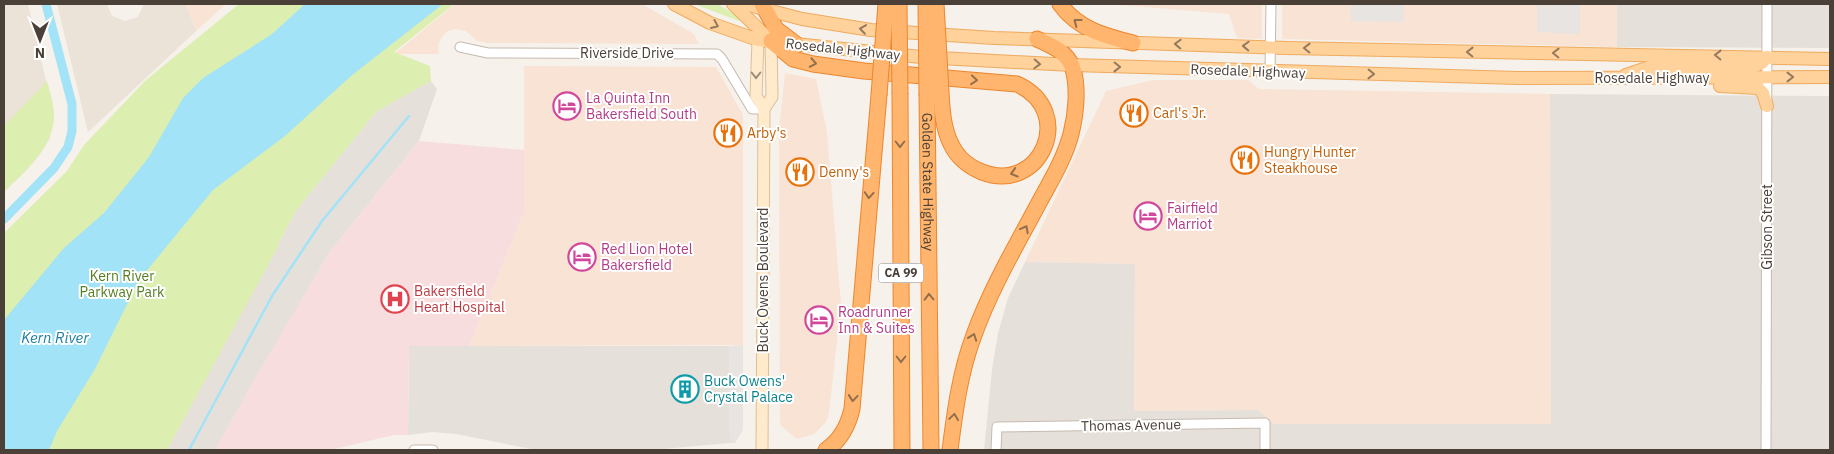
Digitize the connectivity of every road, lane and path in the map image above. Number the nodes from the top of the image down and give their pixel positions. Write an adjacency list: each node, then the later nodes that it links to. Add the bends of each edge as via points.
1 (674, 4): 13 (main road, one-way to 13, via 710,23)
2 (733, 4): 13 (main road)
3 (746, 4): 11 (main road, Rosedale Highway)
4 (886, 4): 32 (highway, one-way to 32, bridge, via 852,409 847,427)
5 (899, 4): 33 (highway, Golden State Highway / CA 99, one-way to 33, bridge)
6 (926, 4): 26 (highway, Golden State Highway / CA 99, bridge)
7 (936, 4): 26 (highway, bridge)
8 (1060, 4): 15 (highway, one-way to 8, via 1109,38 1083,26)
9 (1271, 4): 18 (street)
10 (1767, 4): 19 (street, Gibson Street)
11 (763, 7): 12 (main road, Rosedale Highway); 13 (highway)
12 (802, 19): 13 (main road); 14 (main road, Rosedale Highway, one-way to 12, via 907,33)
13 (768, 36): 16 (highway); 26 (highway, one-way to 26, via 793,59 814,64 1016,84 1027,88 1039,100 1047,117 1048,134 1040,157 1013,174 993,175 974,169 951,144); 28 (main road, Buck Owens Boulevard, via 772,97); 28 (main road, Buck Owens Boulevard, one-way to 28, via 756,96)
14 (1037, 40): 15 (main road, Rosedale Highway); 21 (highway, via 1061,52)
15 (1133, 43): 18 (main road, Rosedale Highway, one-way to 15)
16 (797, 45): 21 (main road, Rosedale Highway, one-way to 21, via 913,56)
17 (460, 47): 28 (street, Riverside Drive, via 488,52 717,54 752,108)
18 (1270, 47): 19 (main road, Rosedale Highway, one-way to 18); 22 (street)
19 (1767, 57): 20 (main road, Rosedale Highway); 23 (street, Gibson Street); 25 (main road, via 1752,67 1653,66)
20 (1830, 59)
21 (1072, 65): 22 (main road, Rosedale Highway, one-way to 22); 35 (highway, one-way to 21, via 960,384 974,335 990,296 1056,170 1071,134 1075,112)
22 (1270, 72): 25 (main road, Rosedale Highway, one-way to 25)
23 (1767, 77): 24 (main road, Rosedale Highway, one-way to 24); 25 (main road, Rosedale Highway); 27 (street, Gibson Street)
24 (1830, 77)
25 (1619, 78): 27 (main road, via 1646,85 1758,88)
26 (934, 94): 34 (highway, Golden State Highway / CA 99, one-way to 26)
27 (1767, 106): 38 (street, Gibson Street)
28 (764, 109): 31 (main road, Buck Owens Boulevard)
29 (414, 450): 30 (street)
30 (433, 450)
31 (762, 450)
32 (826, 450)
33 (902, 450)
34 (930, 450)
35 (950, 450)
36 (996, 450): 37 (street, Thomas Avenue, via 997,427 1265,423)
37 (1265, 450)
38 (1766, 450)

